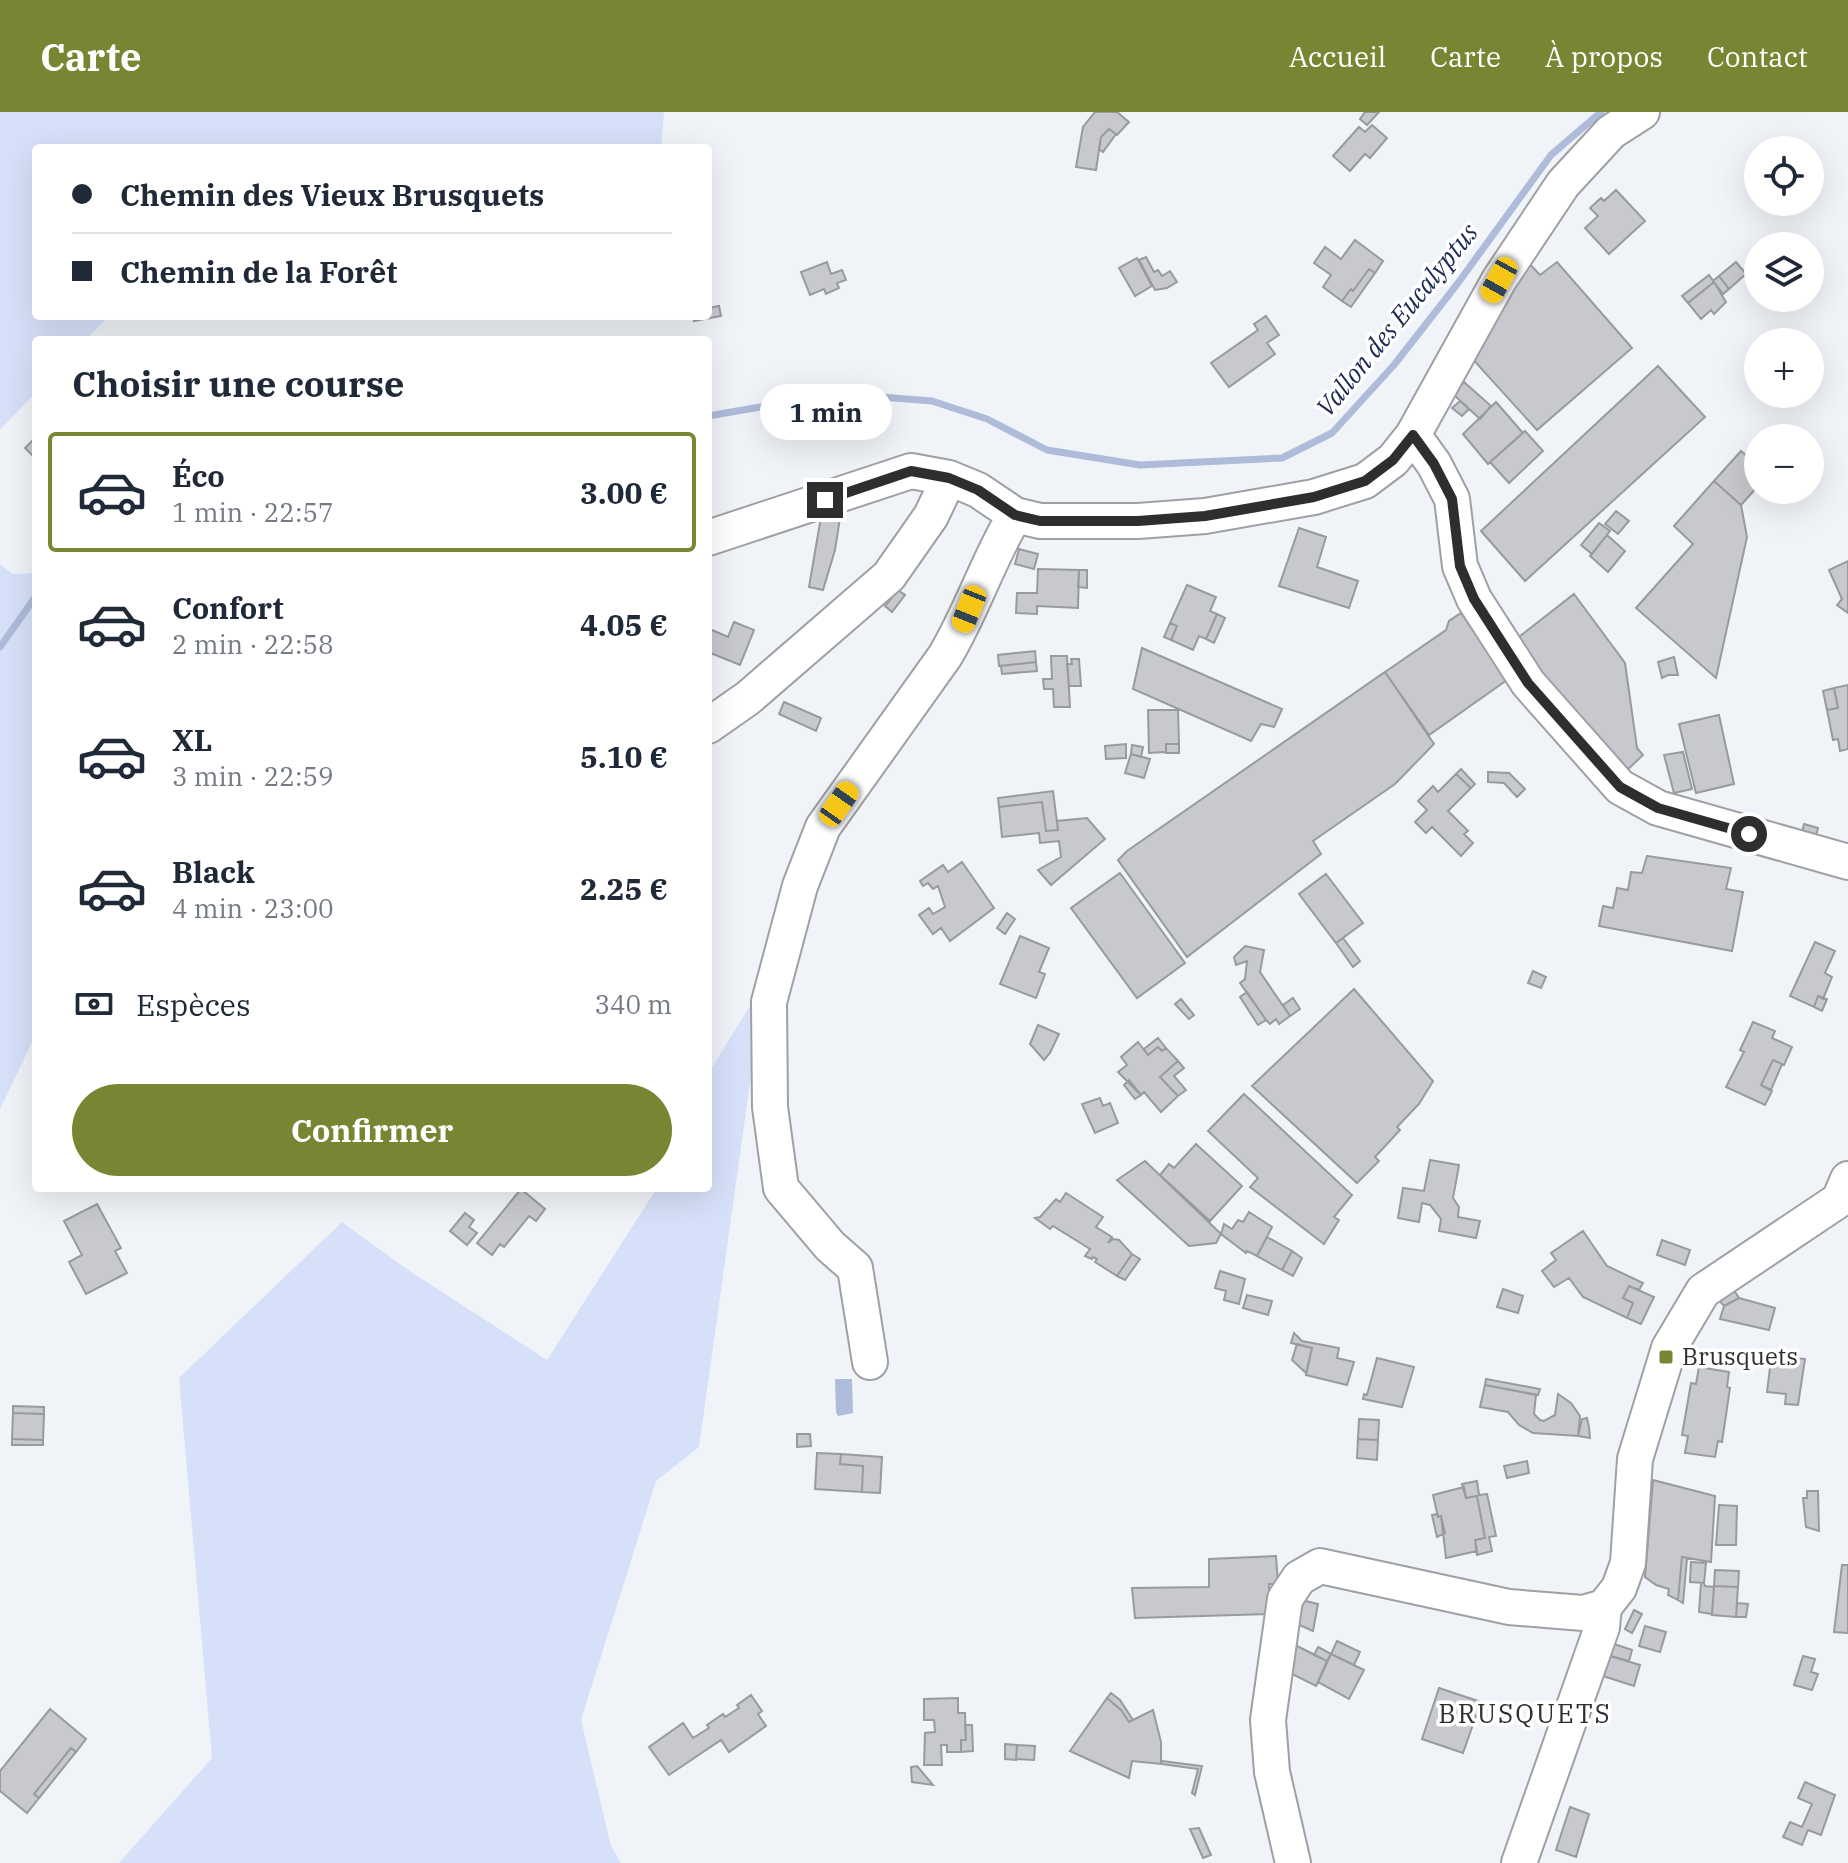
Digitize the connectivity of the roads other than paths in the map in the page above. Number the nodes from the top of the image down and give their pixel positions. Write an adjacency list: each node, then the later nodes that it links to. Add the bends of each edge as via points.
1 (1642, 112): 2 (street, via 1611,132 1563,184 1499,280)
2 (1413, 435): 4 (street, via 1393,460 1365,481 1314,497 1205,516 1138,521 1040,521); 7 (street, via 1452,499 1460,566 1474,599 1528,683 1620,787 1658,808)
3 (949, 478): 4 (street); 5 (street, via 911,471); 6 (street, via 931,516 889,576)
4 (1015, 515): 9 (street, via 945,656 823,827 800,886 769,1002 770,1107 781,1188 855,1268)
5 (712, 537)
6 (712, 723)
7 (1848, 862)
8 (1848, 1179): 10 (street, via 1839,1200 1703,1291 1669,1348 1635,1459 1628,1563 1619,1588)
9 (870, 1362)
10 (1604, 1607): 11 (street, via 1583,1613 1509,1607 1320,1566 1299,1578 1285,1599 1268,1720 1272,1772); 12 (street, via 1602,1627)
11 (1293, 1863)
12 (1519, 1863)

